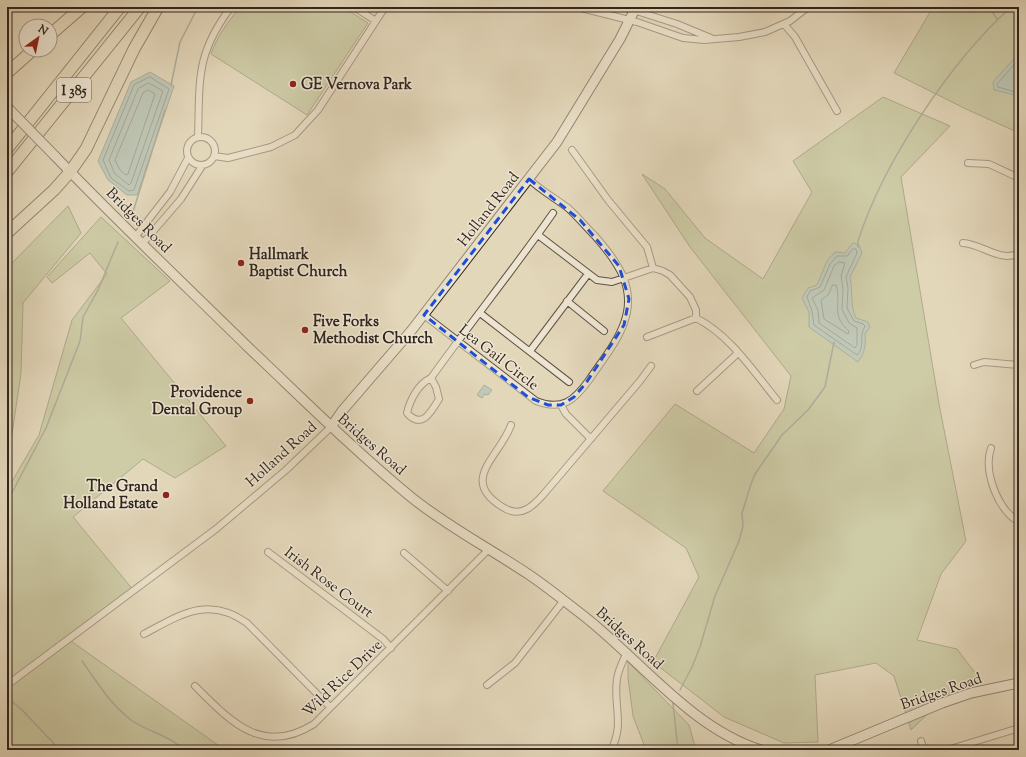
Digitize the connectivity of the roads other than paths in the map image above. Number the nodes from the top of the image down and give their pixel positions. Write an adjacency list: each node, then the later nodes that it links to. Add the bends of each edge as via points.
1 (82, 7): 15 (highway)
2 (120, 7): 22 (highway, I 385)
3 (140, 7): 28 (highway, I 385)
4 (158, 7): 29 (highway, via 134,49 86,149)
5 (232, 7): 21 (street, via 220,22 206,49 200,74)
6 (354, 7): 13 (street)
7 (385, 7): 13 (street)
8 (577, 7): 12 (street)
9 (624, 7): 11 (street)
10 (808, 7): 14 (street)
11 (635, 9): 12 (main road, Holland Road); 16 (street)
12 (628, 19): 16 (street, via 683,38); 31 (main road, Holland Road, via 620,39 557,142)
13 (376, 21): 24 (street, via 318,110 295,135 264,149 228,158)
14 (784, 24): 16 (street, via 758,34); 20 (street, via 795,37)
15 (58, 28)
16 (715, 39)
17 (24, 58): 18 (highway)
18 (7, 73)
19 (7, 106): 29 (main road, Bridges Road, bridge)
20 (837, 111)
21 (198, 137): 24 (street, via 205,137 211,141 215,150); 25 (street, via 188,144)
22 (7, 149)
23 (572, 150): 39 (street, via 608,200 647,247)
24 (214, 156): 27 (street, via 211,162)
25 (188, 158): 27 (street, via 196,165); 35 (street, via 170,192)
26 (968, 163): 30 (street, via 989,164)
27 (202, 166): 36 (street, via 181,199)
28 (7, 172)
29 (70, 172): 33 (highway); 35 (main road, Bridges Road)
30 (1019, 178)
31 (529, 179): 41 (street, via 580,220 614,258); 44 (main road, Holland Road)
32 (553, 214): 34 (street)
33 (7, 233)
34 (538, 235): 40 (street); 43 (street)
35 (136, 236): 36 (main road, Bridges Road)
36 (143, 243): 60 (main road, Bridges Road)
37 (963, 243): 38 (street, via 974,244 994,254 1013,256)
38 (1019, 253)
39 (653, 268): 41 (street); 45 (street, via 670,275 690,297 696,310)
40 (588, 274): 41 (street, via 598,280 612,282); 42 (street)
41 (624, 276): 58 (street, via 629,299 624,325 586,383 574,397)
42 (567, 301): 46 (street); 49 (street)
43 (480, 313): 48 (street); 49 (street)
44 (424, 315): 48 (street, Lea Gail Circle); 60 (main road, Holland Road)
45 (696, 318): 47 (street); 50 (street, via 712,326)
46 (604, 331)
47 (647, 337)
48 (457, 340): 54 (street); 58 (street, Lea Gail Circle, via 528,397 548,405)
49 (530, 351): 55 (street)
50 (738, 353): 56 (street); 57 (street)
51 (1019, 364): 52 (street, via 984,362)
52 (974, 365)
53 (651, 366): 61 (street)
54 (431, 378): 54 (street, via 425,381 409,402 407,413 411,418 424,419 439,399)
55 (569, 382)
56 (697, 390)
57 (777, 400)
58 (561, 405): 61 (street, via 566,414)
59 (510, 425): 61 (street, via 507,435 491,456 482,477 484,488 493,501 508,510 523,512 530,508)
60 (332, 427): 64 (main road, Bridges Road, via 411,497); 73 (street, Holland Road, via 284,473 216,529)
61 (591, 439)
62 (991, 448): 63 (street, via 989,461 996,496 1004,510)
63 (1019, 522)
64 (488, 550): 67 (street, Wild Rice Drive); 68 (main road, Bridges Road)
65 (268, 552): 70 (street, Irish Rose Court, via 383,639)
66 (404, 552): 67 (street)
67 (448, 591): 70 (street, Wild Rice Drive)
68 (564, 600): 71 (main road, Bridges Road); 74 (street, via 515,663)
69 (144, 634): 76 (street, via 193,610 211,609 230,613 247,623)
70 (391, 648): 76 (street, Wild Rice Drive)
71 (627, 652): 79 (street, via 617,679 619,722); 80 (main road, Bridges Road, via 674,697 711,725 738,741)
72 (1019, 683): 81 (main road, Bridges Road, via 971,693 942,703)
73 (8, 684)
74 (487, 685)
75 (194, 686): 76 (street, Wild Rice Drive, via 233,724 250,734 265,738 284,738 300,733 314,724)
76 (330, 707)
77 (1019, 728): 83 (street)
78 (921, 742): 82 (street)
79 (611, 750)
80 (761, 750)
81 (829, 750)
82 (924, 750)
83 (947, 750)

